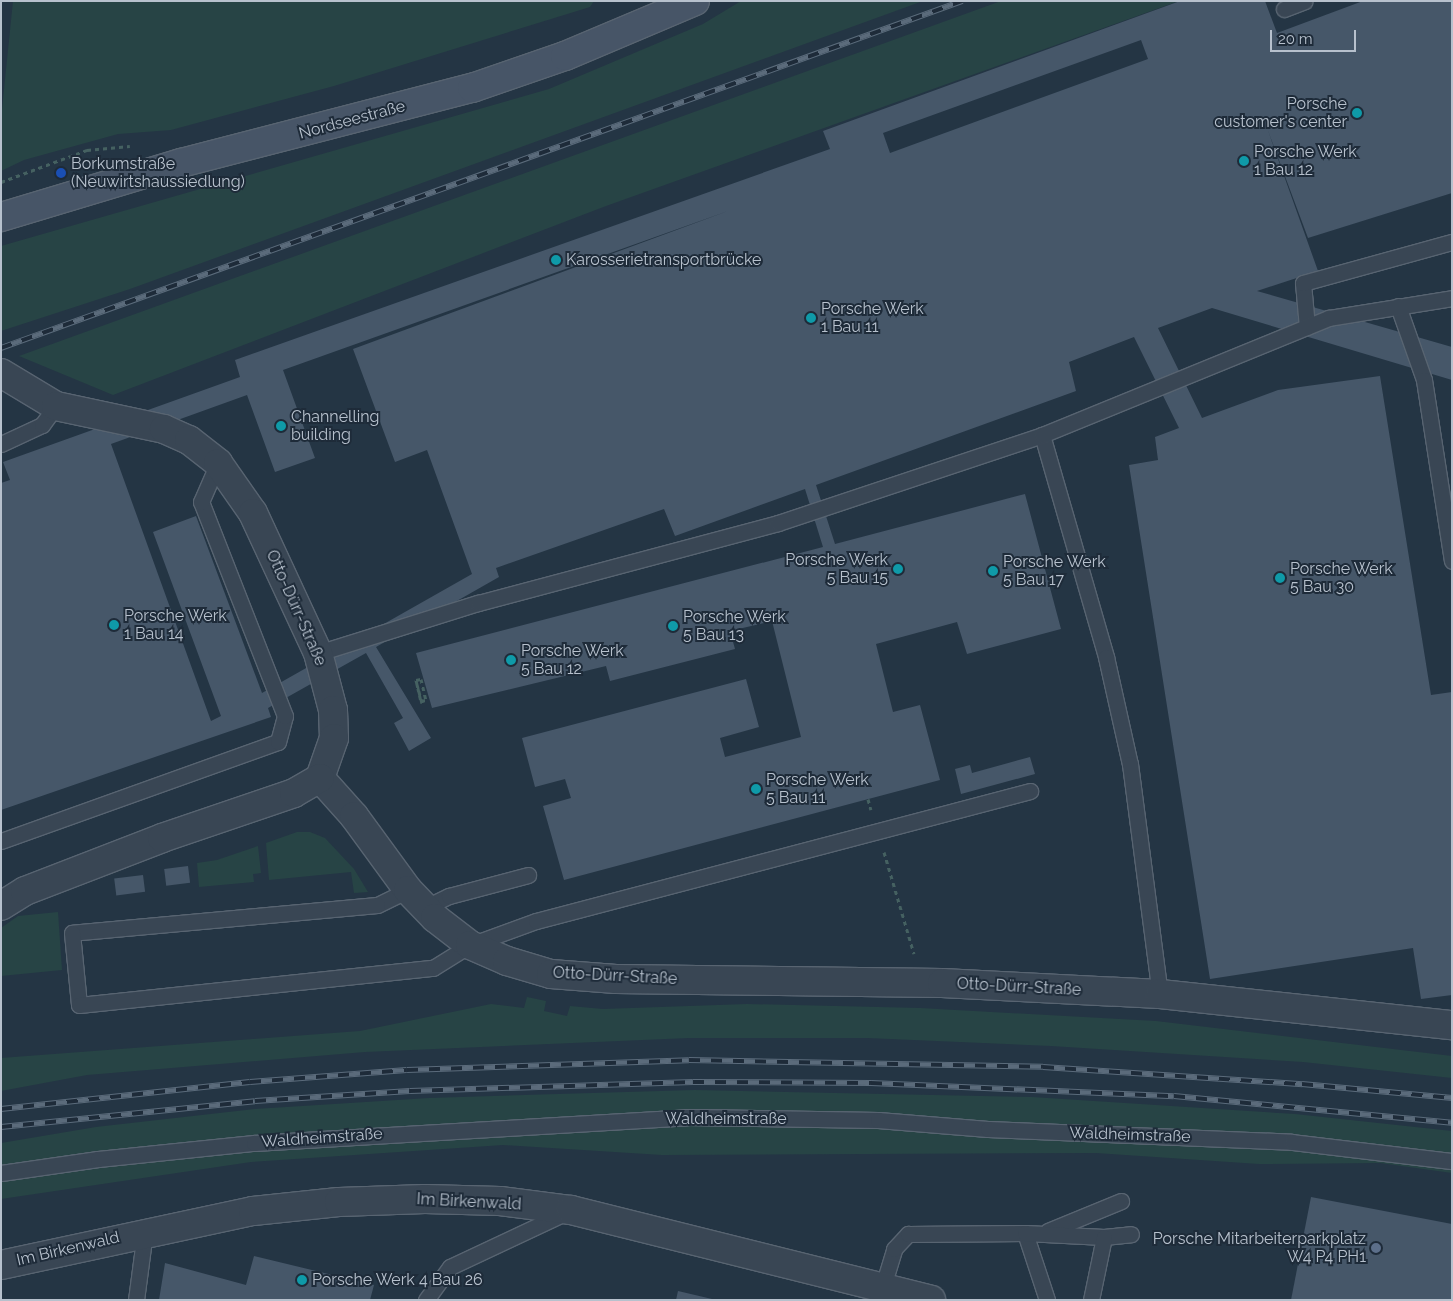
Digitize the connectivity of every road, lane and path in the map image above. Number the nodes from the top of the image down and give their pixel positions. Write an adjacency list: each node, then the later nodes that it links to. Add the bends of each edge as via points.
1 (695, 1): 4 (main road, Nordseestraße, via 565,56 472,88 172,166)
2 (1305, 1): 3 (lane)
3 (1284, 9)
4 (1, 217)
5 (1452, 242): 8 (lane, via 1303,283)
6 (1452, 298): 7 (lane)
7 (1398, 306): 8 (lane, via 1329,318); 14 (lane, via 1424,380)
8 (1307, 327): 11 (lane)
9 (1, 373): 10 (street, Otto-Dürr-Straße)
10 (56, 406): 12 (lane, via 42,425); 13 (street, Otto-Dürr-Straße, via 164,429 190,440)
11 (1042, 435): 15 (lane, via 778,523 478,603); 28 (lane, via 1106,657 1124,736 1140,832)
12 (1, 444)
13 (218, 463): 15 (street, Otto-Dürr-Straße, via 253,513); 22 (lane, via 201,502 285,716 278,742)
14 (1452, 562)
15 (318, 653): 18 (street, Otto-Dürr-Straße, via 333,710 334,738)
16 (424, 678): 17 (path, bridge, via 416,680 421,701 426,700 421,679 416,680)
17 (422, 703)
18 (320, 778): 24 (street, Otto-Dürr-Straße, via 354,816); 25 (street, via 294,793 25,891)
19 (1030, 791): 21 (lane)
20 (868, 799): 21 (path)
21 (877, 832): 26 (lane, via 536,921); 27 (path, via 910,933)
22 (1, 841)
23 (528, 875): 24 (lane, via 449,896)
24 (416, 899): 26 (street, Otto-Dürr-Straße); 26 (lane, via 72,934 79,1005 433,968)
25 (1, 906)
26 (470, 945): 27 (street, Otto-Dürr-Straße, via 507,961 551,974 616,980)
27 (914, 982): 28 (street, Otto-Dürr-Straße)
28 (1160, 994): 29 (street, Otto-Dürr-Straße)
29 (1452, 1025)
30 (1452, 1161): 31 (lane, Waldheimstraße, via 1292,1142 988,1130 878,1120 687,1117 254,1143)
31 (1, 1173)
32 (1121, 1201): 36 (lane)
33 (571, 1210): 34 (street, Im Birkenwald, via 491,1201 339,1202 253,1211); 40 (street, Im Birkenwald); 42 (lane, via 450,1267)
34 (145, 1232): 39 (street, Im Birkenwald); 41 (lane)
35 (1025, 1233): 36 (lane); 40 (lane, via 908,1234 894,1249); 44 (lane)
36 (1044, 1233): 38 (lane)
37 (1131, 1234): 38 (lane)
38 (1104, 1237): 45 (lane)
39 (1, 1264)
40 (883, 1286): 43 (street, Im Birkenwald)
41 (136, 1300)
42 (426, 1300)
43 (931, 1300)
44 (1047, 1300)
45 (1091, 1300)

